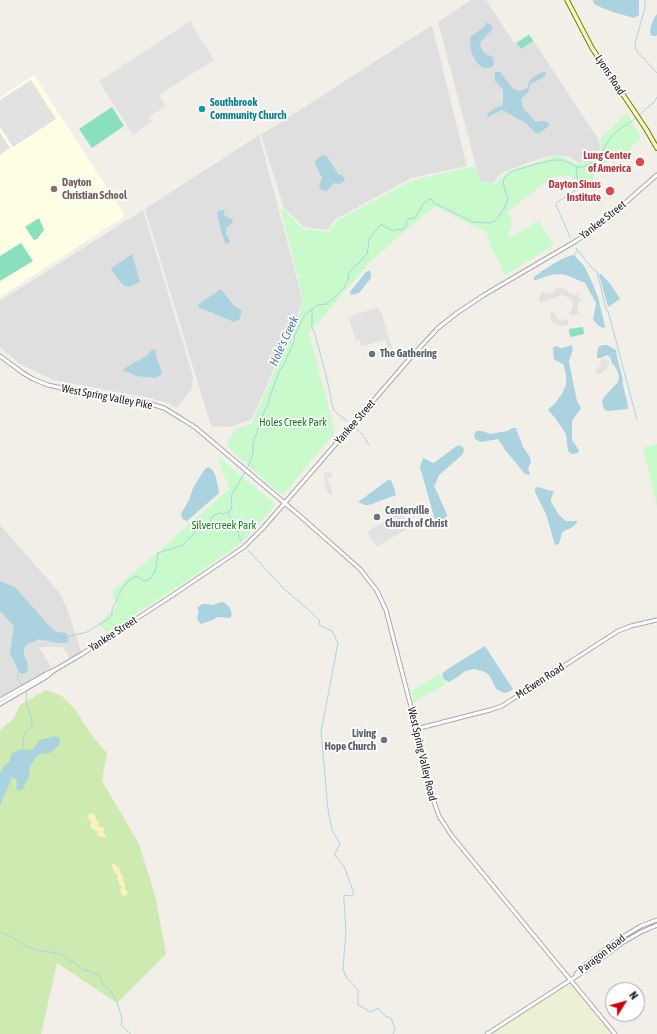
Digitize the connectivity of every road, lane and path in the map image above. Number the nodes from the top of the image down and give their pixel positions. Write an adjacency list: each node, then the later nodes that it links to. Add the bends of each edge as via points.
1 (567, 0): 2 (main road, Lyons Road, via 592,48)
2 (657, 148)
3 (657, 175): 5 (street, Yankee Street, via 594,229 484,295 438,328)
4 (0, 356): 5 (street, West Spring Valley Pike, via 23,373 48,385 164,408 190,424)
5 (285, 503): 7 (street, Yankee Street, via 238,552 46,677); 10 (street, West Spring Valley Road, via 359,568 378,593 390,623)
6 (657, 620): 10 (street, McEwen Road, via 618,631 502,706)
7 (24, 688): 8 (street, Yankee Street); 9 (street, Yankee Street)
8 (0, 700)
9 (0, 704)
10 (416, 728): 13 (street, West Spring Valley Road, via 431,793 443,823)
11 (657, 920): 13 (street, Paragon Road, via 614,942)
12 (657, 925): 13 (street, Paragon Road, via 622,943)
13 (570, 979): 14 (street, Paragon Road); 15 (street, West Spring Valley Road)
14 (487, 1034)
15 (615, 1034)

